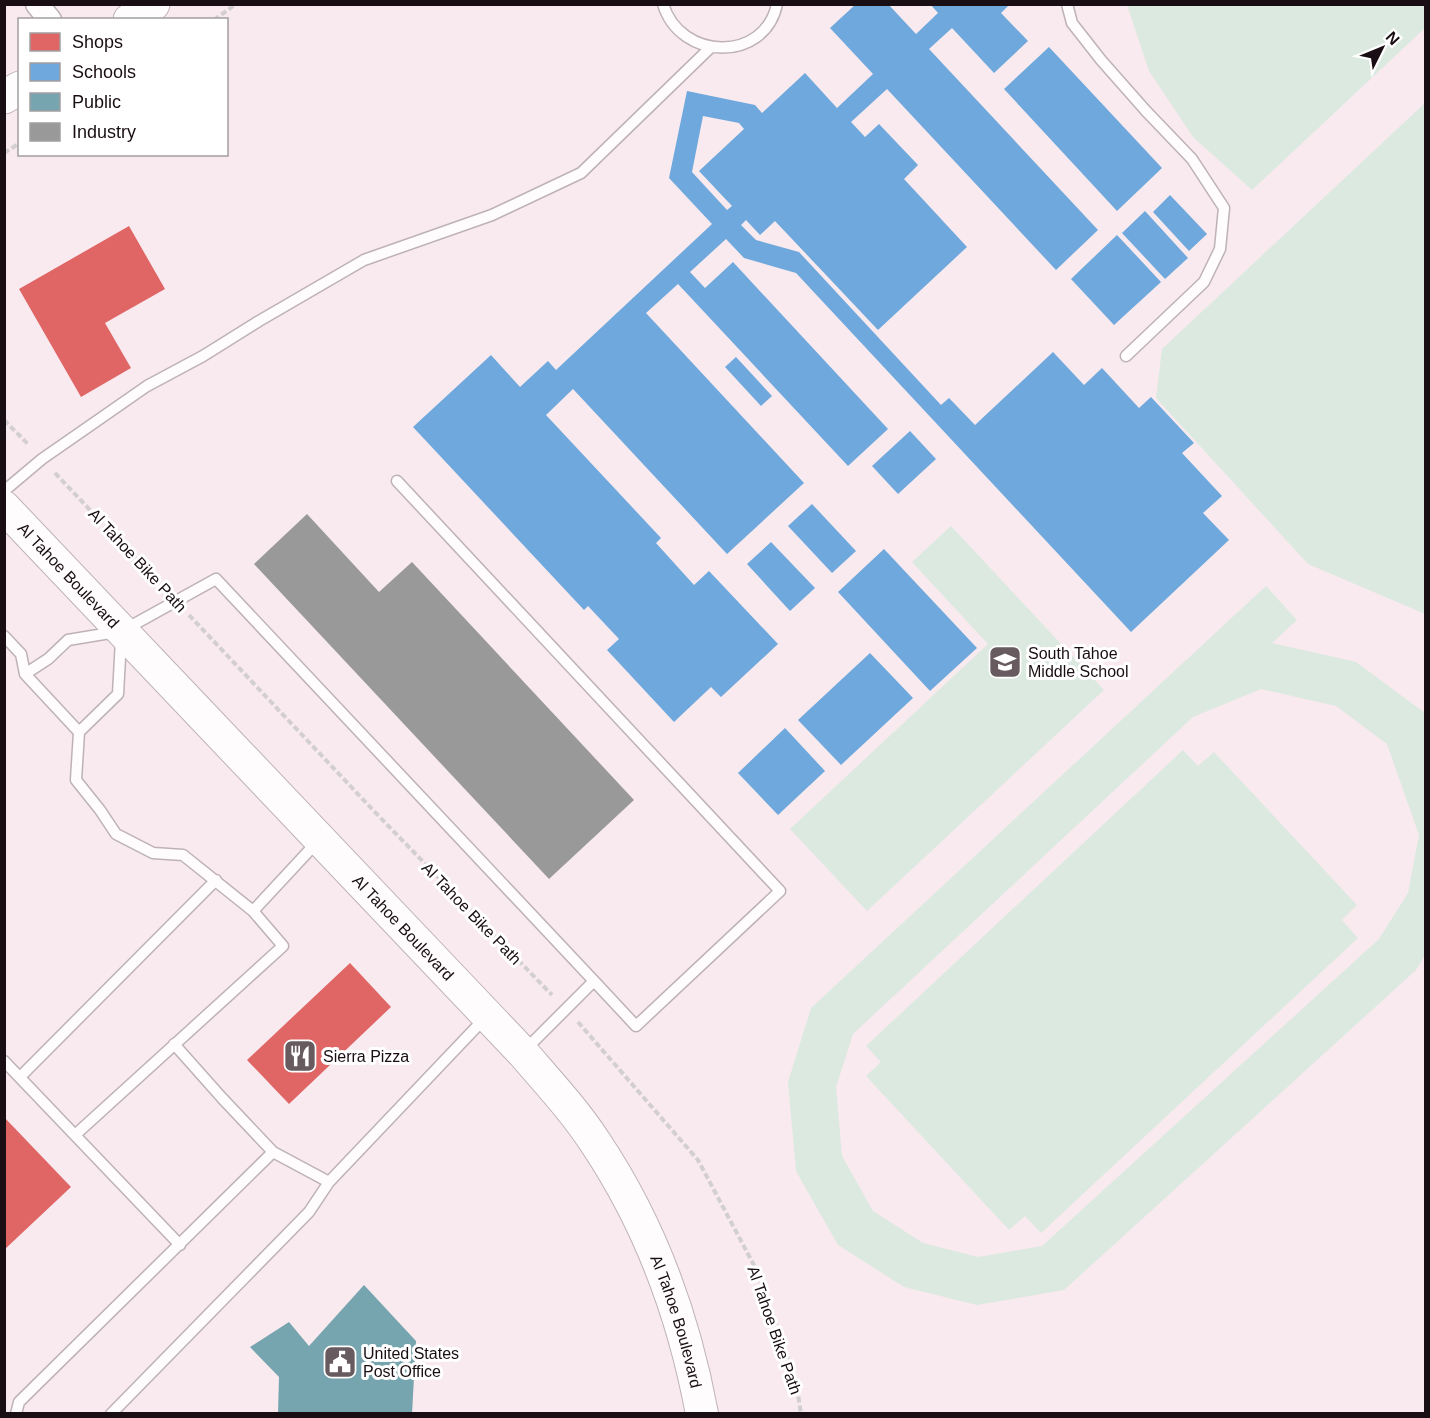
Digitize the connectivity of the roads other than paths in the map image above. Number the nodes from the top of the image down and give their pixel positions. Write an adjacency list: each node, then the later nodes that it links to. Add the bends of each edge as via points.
1 (37, 4): 6 (street)
2 (153, 4): 7 (highway)
3 (663, 4): 8 (lane, via 676,30)
4 (777, 4): 8 (lane, via 766,28 750,41 740,46)
5 (1067, 4): 11 (lane, via 1072,23 1192,159 1224,208 1220,249 1204,282)
6 (48, 18)
7 (133, 18)
8 (710, 48): 13 (lane, via 582,173 492,215 364,260 147,386 42,459)
9 (18, 89): 10 (highway)
10 (4, 97)
11 (1126, 356)
12 (396, 482): 22 (lane, via 780,891 636,1026)
13 (4, 491)
14 (4, 507): 15 (main road, Al Tahoe Boulevard)
15 (122, 631): 17 (lane, via 68,640); 18 (lane, via 118,694); 19 (main road, Al Tahoe Boulevard); 22 (lane, via 216,579)
16 (4, 636): 17 (lane, via 21,654)
17 (25, 674): 18 (lane)
18 (80, 732): 20 (lane, via 76,780 116,834 153,853 183,855)
19 (320, 839): 21 (lane); 23 (main road, Al Tahoe Boulevard)
20 (216, 880): 21 (lane); 27 (lane)
21 (253, 911): 24 (lane, via 283,946)
22 (594, 981): 25 (lane)
23 (488, 1016): 25 (main road, Al Tahoe Boulevard); 30 (lane)
24 (174, 1044): 28 (lane); 29 (lane)
25 (523, 1053): 34 (main road, Al Tahoe Boulevard, via 564,1100 627,1193 655,1253 681,1324)
26 (4, 1061): 27 (lane)
27 (20, 1077): 28 (lane)
28 (75, 1134): 31 (lane)
29 (273, 1152): 30 (lane); 31 (lane)
30 (329, 1182): 33 (lane, via 309,1212)
31 (180, 1245): 32 (lane, via 19,1402)
32 (16, 1413)
33 (111, 1413)
34 (702, 1413)

